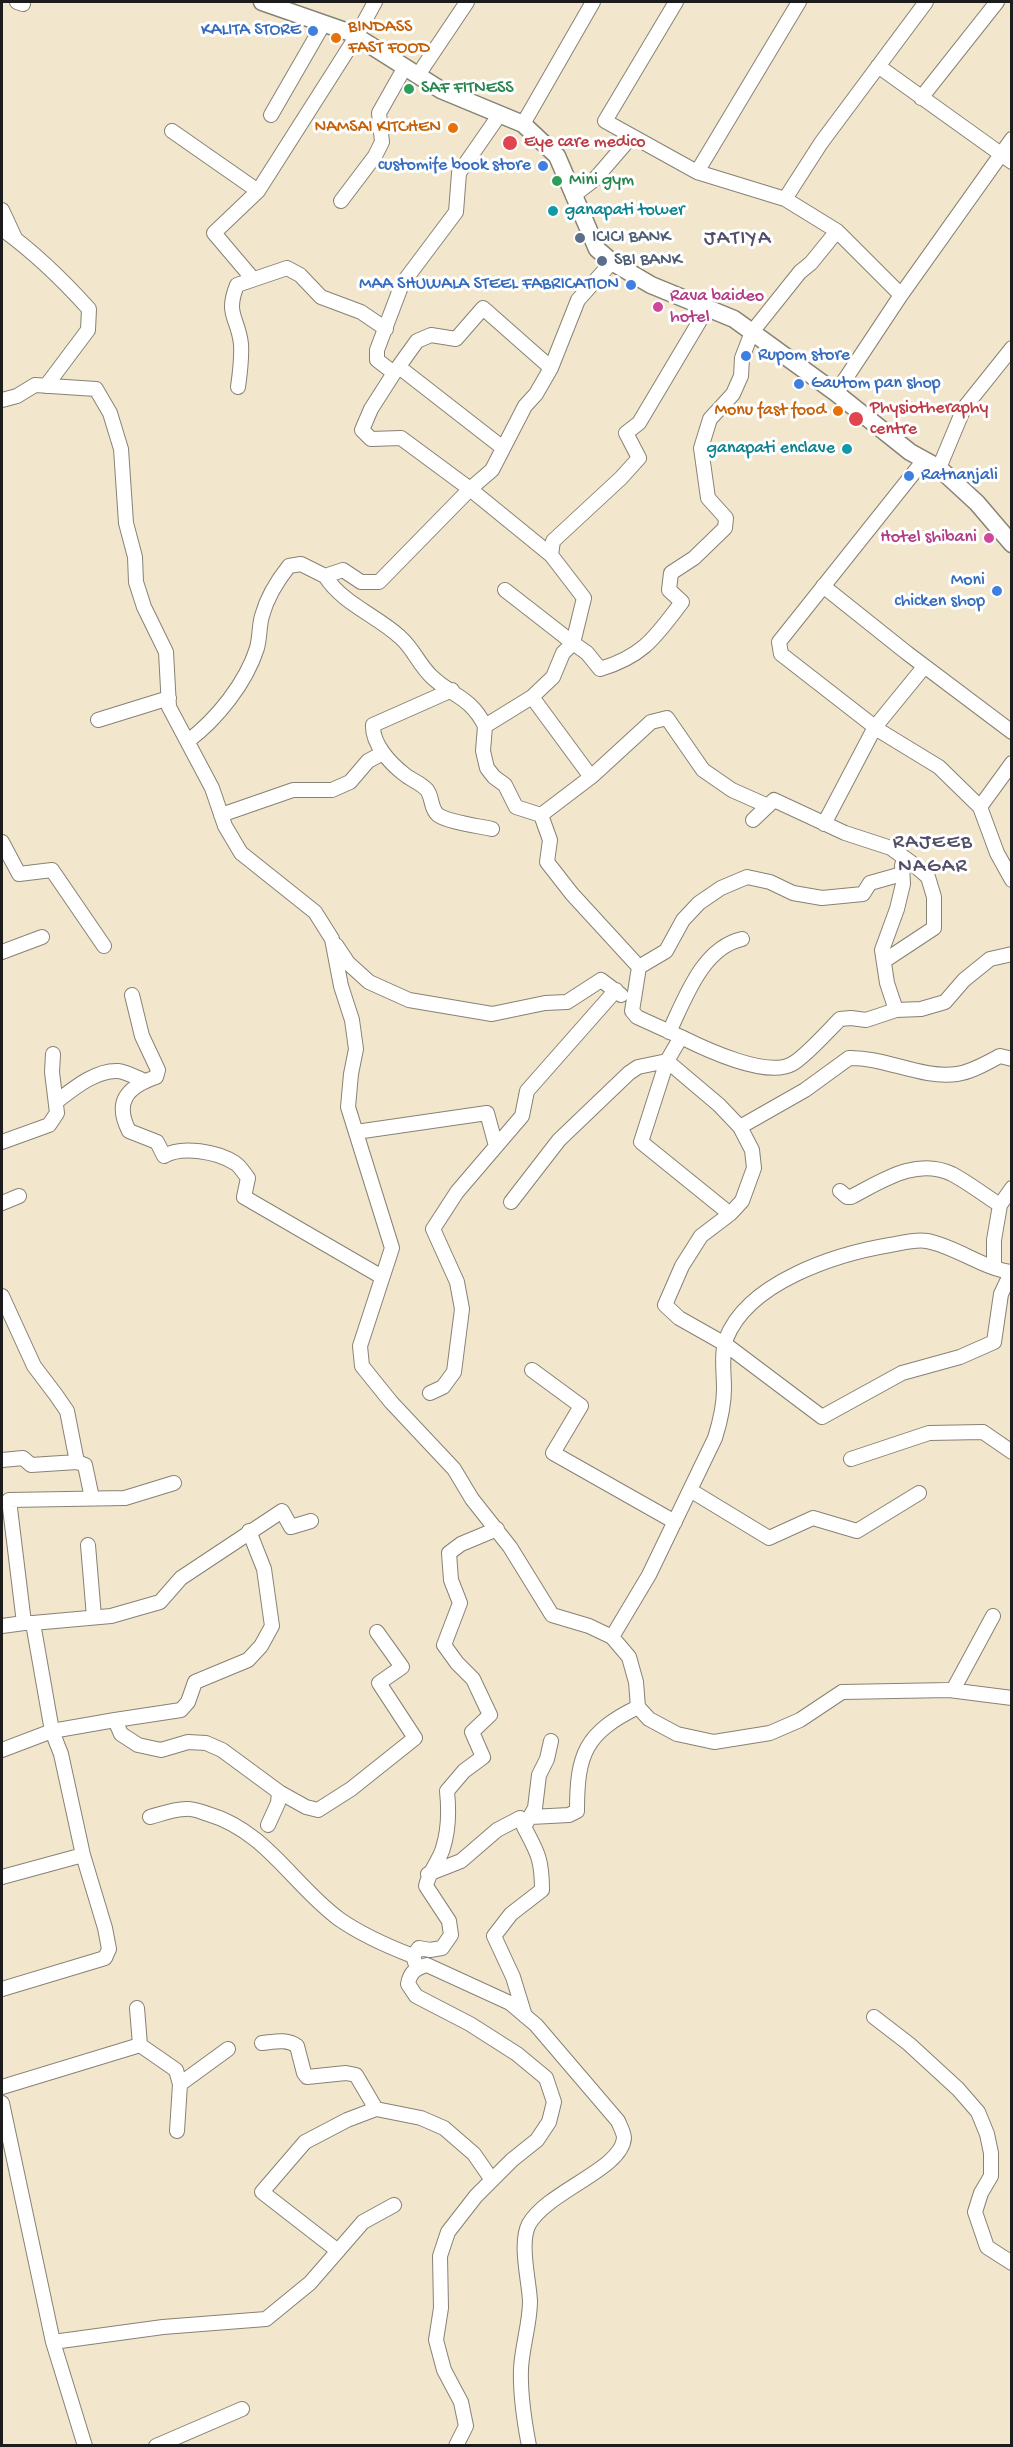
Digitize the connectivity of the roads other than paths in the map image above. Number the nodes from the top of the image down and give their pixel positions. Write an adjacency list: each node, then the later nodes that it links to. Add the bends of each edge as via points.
1 (262, 2): 9 (main road)
2 (375, 2): 10 (street)
3 (467, 2): 12 (street)
4 (593, 2): 16 (street)
5 (676, 2): 18 (street, via 604,121)
6 (799, 2): 21 (street)
7 (926, 2): 11 (street)
8 (997, 2): 13 (street)
9 (324, 23): 10 (main road); 15 (street)
10 (356, 36): 12 (main road); 22 (street)
11 (878, 66): 13 (street); 24 (street)
12 (411, 71): 14 (main road, via 441,90); 25 (street, via 379,113 382,142 375,156)
13 (921, 98): 20 (street)
14 (500, 114): 16 (main road); 34 (street, via 459,173 456,212 402,284)
15 (271, 115)
16 (523, 124): 23 (main road, via 557,156)
17 (172, 131): 22 (street)
18 (632, 136): 21 (street); 23 (street, via 595,179)
19 (1011, 139): 20 (street)
20 (1006, 158): 32 (street)
21 (697, 172): 24 (street)
22 (258, 190): 31 (street, via 214,233)
23 (573, 196): 30 (main road, via 597,249)
24 (785, 199): 28 (street)
25 (341, 201)
26 (2, 210): 29 (street)
27 (2, 229): 29 (street)
28 (837, 231): 32 (street); 35 (street)
29 (16, 239): 39 (street, via 89,309 88,330)
30 (612, 262): 33 (main road, via 651,285); 37 (street, via 578,300)
31 (252, 279): 34 (street, via 287,268 300,275 321,297 362,312); 40 (street, via 237,285 232,298 231,314 241,342)
32 (901, 295): 41 (street)
33 (708, 307): 35 (main road); 47 (street, via 639,423 626,433 639,458 553,542)
34 (386, 328): 38 (street, via 377,360)
35 (752, 332): 41 (main road); 51 (street, via 742,358 741,376 732,394 710,419 701,448 708,498 726,518 725,528 694,558 671,573 669,590 682,602 653,641 619,664 600,669)
36 (1011, 348): 44 (street, via 964,408)
37 (550, 368): 38 (street, via 483,309 456,339 431,335 417,341); 43 (street)
38 (396, 370): 43 (street); 45 (street, via 362,430 371,439 401,438)
39 (46, 386): 42 (street, via 35,385); 55 (street, via 96,389 110,413 121,449 126,523 135,557 136,582 166,652)
40 (238, 387)
41 (836, 393): 44 (main road, via 910,452)
42 (2, 400)
43 (503, 448): 45 (street, via 492,470)
44 (932, 464): 46 (main road, via 977,502); 49 (street)
45 (470, 489): 47 (street); 48 (street, via 379,582 361,582 343,570)
46 (1011, 541)
47 (551, 555): 51 (street, via 584,598)
48 (325, 576): 53 (street, via 352,604 400,637 432,677); 60 (street, via 301,564 289,566 274,585 262,615 256,649 241,680 221,709)
49 (823, 586): 52 (street); 58 (street, via 779,642 781,654)
50 (506, 590): 51 (street)
51 (573, 643): 54 (street, via 563,653 553,677)
52 (924, 667): 58 (street); 59 (street)
53 (452, 690): 57 (street, via 477,711); 61 (street, via 373,725 372,735)
54 (532, 697): 57 (street); 63 (street)
55 (168, 698): 56 (street); 60 (street)
56 (98, 720)
57 (485, 726): 67 (street, via 483,751 487,768 506,785 516,807)
58 (875, 727): 65 (street, via 939,767); 69 (street)
59 (1011, 732)
60 (188, 741): 66 (street)
61 (383, 753): 66 (street, via 368,762 350,782 332,790 293,790); 70 (street, via 403,774 426,788 432,808 440,816)
62 (1011, 763): 65 (street)
63 (591, 777): 64 (street, via 651,722 667,718 703,770 732,790); 67 (street)
64 (768, 806): 68 (street); 69 (street, via 774,800)
65 (980, 807): 74 (street)
66 (221, 815): 76 (street, via 241,853 315,912)
67 (541, 815): 82 (street, via 550,840 547,862)
68 (753, 820)
69 (824, 824): 72 (street, via 891,848)
70 (492, 829)
71 (2, 842): 78 (street, via 20,874 52,870)
72 (901, 856): 73 (street); 81 (street, via 928,877 934,897 934,928)
73 (902, 874): 81 (street, via 897,909 882,950); 82 (street, via 870,883 863,894 822,898 747,878 721,888 699,903 683,920 666,951)
74 (1011, 880)
75 (42, 937): 79 (street)
76 (332, 939): 83 (street, via 348,963 369,982 409,1000 458,1009 492,1014 567,1002 602,980); 94 (street, via 356,1049 348,1107)
77 (742, 939): 87 (street, via 715,952 700,971)
78 (104, 946)
79 (2, 952)
80 (1011, 954): 86 (street, via 990,959 945,1002)
81 (884, 961): 86 (street)
82 (639, 966): 85 (street)
83 (616, 990): 85 (street); 96 (street, via 527,1091 522,1116)
84 (132, 995): 91 (street, via 142,1036 158,1070 156,1077)
85 (632, 1004): 87 (street, via 637,1017)
86 (896, 1011): 87 (street, via 866,1020 840,1019 792,1065 767,1068)
87 (675, 1034): 90 (street)
88 (53, 1054): 92 (street)
89 (1011, 1059): 93 (street, via 1000,1056 972,1071 938,1074 849,1058 805,1090)
90 (667, 1061): 93 (street); 100 (street, via 638,1067 629,1073 559,1140); 103 (street, via 641,1142)
91 (145, 1081): 92 (street, via 119,1071 110,1072 83,1081); 106 (street, via 121,1105 129,1131 157,1142 164,1156 171,1151 207,1152 236,1163 248,1178 244,1197)
92 (56, 1102): 95 (street, via 57,1113 48,1125)
93 (740, 1127): 103 (street, via 752,1149 754,1168 742,1201)
94 (356, 1132): 96 (street, via 487,1113); 106 (street, via 392,1248)
95 (2, 1142)
96 (496, 1146): 110 (street, via 457,1192 433,1229 457,1282 462,1310 454,1372 443,1387)
97 (1011, 1188): 102 (street)
98 (840, 1191): 102 (street, via 851,1197 886,1178 927,1168 951,1174)
99 (19, 1196): 101 (street)
100 (511, 1202)
101 (2, 1203)
102 (1000, 1205): 104 (street)
103 (730, 1214): 108 (street, via 701,1236 665,1305 679,1318)
104 (994, 1267): 105 (street); 108 (street, via 924,1240 831,1260 796,1274 750,1304 735,1320)
105 (1011, 1273): 108 (street, via 1001,1293 994,1342 960,1357 902,1373 822,1417)
106 (382, 1277): 121 (street, via 360,1346 362,1366 454,1469)
107 (2, 1296): 114 (street, via 33,1366 67,1411)
108 (725, 1344): 116 (street, via 721,1420)
109 (532, 1370): 120 (street, via 581,1406 553,1453)
110 (430, 1393)
111 (1011, 1452): 113 (street, via 983,1432 929,1433)
112 (2, 1460): 114 (street, via 24,1458 31,1465)
113 (851, 1460)
114 (76, 1462): 118 (street, via 85,1465)
115 (174, 1484): 118 (street, via 125,1498)
116 (690, 1490): 117 (street, via 769,1538 813,1518 857,1532); 120 (street)
117 (918, 1493)
118 (92, 1498): 126 (street, via 9,1500)
119 (311, 1521): 122 (street, via 291,1527 282,1511)
120 (675, 1522): 129 (street)
121 (497, 1529): 129 (street, via 552,1615); 142 (street, via 449,1553 451,1580 460,1603 444,1645 473,1679 490,1715 472,1732 483,1757 447,1791 443,1849)
122 (249, 1532): 125 (street, via 182,1578 160,1602); 133 (street, via 264,1569 272,1626 261,1646 248,1660 195,1682 181,1710)
123 (88, 1545): 125 (street)
124 (993, 1616): 130 (street)
125 (94, 1617): 126 (street)
126 (28, 1623): 127 (street); 134 (street)
127 (2, 1626)
128 (377, 1632): 137 (street, via 402,1666 379,1683 415,1738 318,1810)
129 (612, 1637): 132 (street, via 629,1657)
130 (953, 1690): 131 (street); 132 (street, via 842,1692 800,1720 770,1733 714,1742 677,1734 649,1719)
131 (1011, 1698)
132 (638, 1707): 139 (street, via 601,1730 587,1746 578,1770 577,1811)
133 (115, 1720): 134 (street); 137 (street, via 121,1734 138,1744 161,1749 188,1742 206,1743 222,1750)
134 (52, 1731): 136 (street); 141 (street, via 61,1754)
135 (551, 1741): 139 (street)
136 (2, 1750)
137 (279, 1792): 140 (street)
138 (150, 1816): 144 (street, via 187,1808 221,1818 266,1847 338,1918)
139 (528, 1822): 142 (street, via 520,1818 497,1830 461,1861); 147 (street, via 542,1867 542,1890 511,1914 494,1936)
140 (268, 1825)
141 (83, 1855): 143 (street); 145 (street, via 105,1928 109,1949 105,1958)
142 (428, 1874): 144 (street, via 426,1886 449,1921 451,1935 442,1948 419,1948)
143 (2, 1876)
144 (415, 1962): 147 (street, via 510,2003); 157 (street, via 408,1984 417,1996 470,2024 546,2078 554,2102 549,2122 537,2140)
145 (2, 1989)
146 (137, 2008): 150 (street)
147 (525, 2016): 166 (street, via 618,2121 624,2137 619,2153 608,2164 560,2193 537,2212 527,2228 525,2258 530,2302 521,2367 522,2410)
148 (874, 2017): 160 (street, via 917,2052 978,2112 991,2153 991,2176 975,2212 987,2247)
149 (262, 2043): 155 (street, via 294,2043 307,2077 356,2075)
150 (140, 2045): 152 (street, via 176,2070); 153 (street)
151 (228, 2049): 152 (street)
152 (180, 2084): 156 (street)
153 (2, 2087)
154 (2, 2103): 161 (street)
155 (376, 2109): 157 (street, via 420,2118 444,2128 474,2154); 159 (street, via 305,2142 262,2192)
156 (177, 2131)
157 (492, 2180): 165 (street, via 448,2232 440,2256 441,2308 436,2340 444,2370 461,2402 466,2426)
158 (394, 2205): 159 (street, via 363,2222)
159 (338, 2251): 161 (street, via 309,2283 266,2319 163,2327)
160 (1011, 2263)
161 (53, 2342): 163 (street)
162 (242, 2409): 164 (street)
163 (85, 2445)
164 (156, 2445)
165 (456, 2445)
166 (529, 2445)

